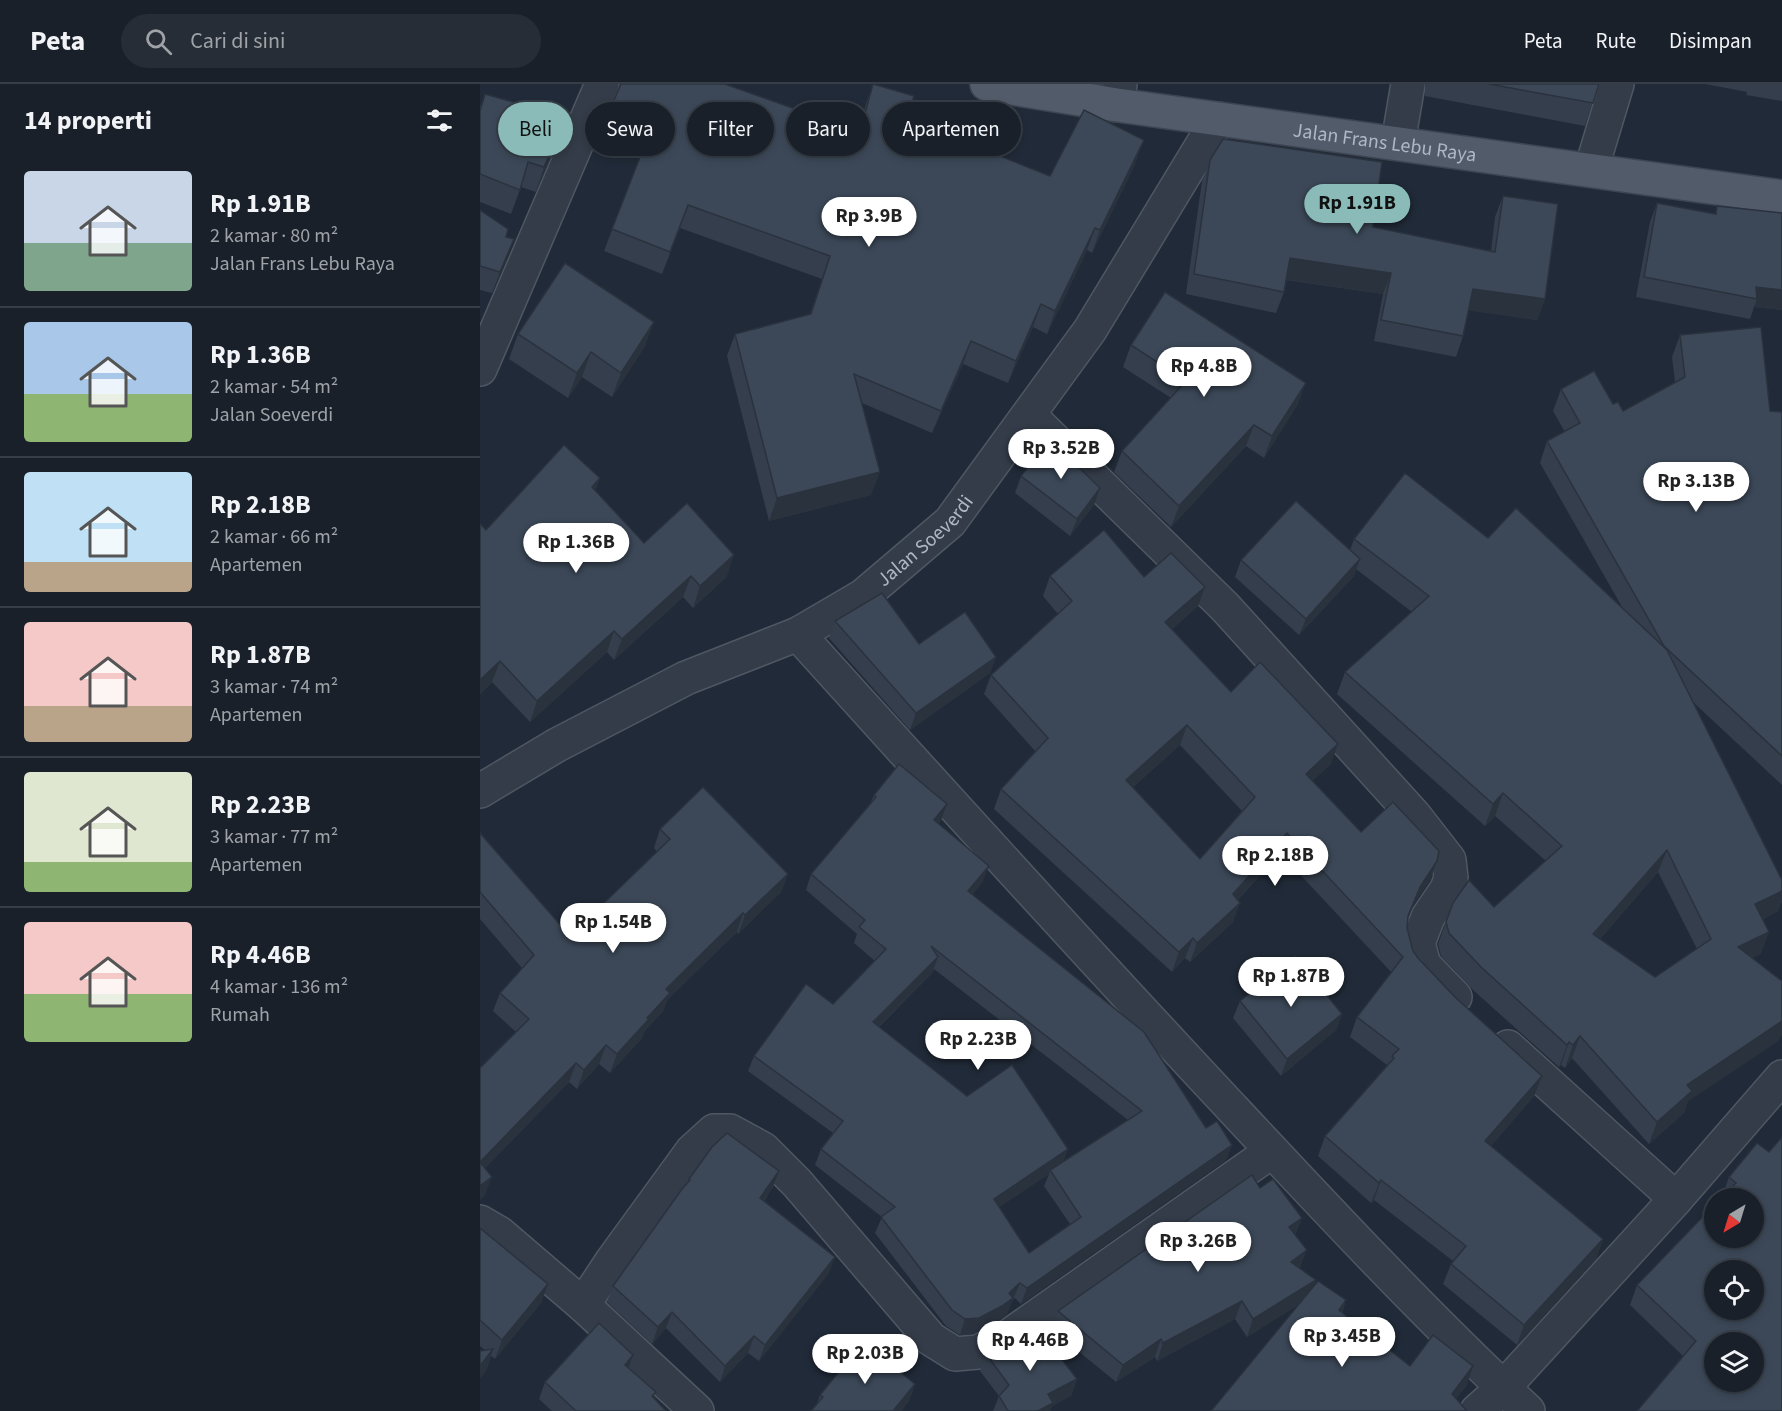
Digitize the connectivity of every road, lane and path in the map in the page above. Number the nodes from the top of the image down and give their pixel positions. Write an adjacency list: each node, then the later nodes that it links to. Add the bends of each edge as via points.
1 (602, 84): 10 (street)
2 (987, 84): 5 (main road, Jalan Frans Lebu Raya)
3 (1408, 84): 7 (street)
4 (1617, 84): 8 (street)
5 (1119, 95): 6 (main road, Jalan Frans Lebu Raya)
6 (1218, 119): 7 (main road, Jalan Frans Lebu Raya); 11 (street, Jalan Soeverdi, via 1090,330)
7 (1398, 143): 8 (main road, Jalan Frans Lebu Raya)
8 (1591, 170): 9 (main road, Jalan Frans Lebu Raya)
9 (1782, 197)
10 (480, 369)
11 (1029, 415): 12 (street, Jalan Soeverdi, via 950,522 863,596); 16 (street, via 1225,607 1414,815 1449,861 1451,878 1447,889 1428,917 1418,943 1424,966)
12 (798, 634): 13 (street, Jalan Soeverdi, via 686,678); 15 (street)
13 (480, 791)
14 (1782, 1077): 16 (street)
15 (1272, 1151): 18 (street, via 1006,1338 978,1352 955,1354 931,1339 763,1149 730,1131 714,1131 692,1151); 19 (street)
16 (1676, 1199): 19 (street)
17 (480, 1222): 18 (street, via 500,1233)
18 (583, 1305): 20 (street)
19 (1503, 1388): 21 (street); 22 (street)
20 (697, 1411)
21 (1477, 1411)
22 (1528, 1411)

